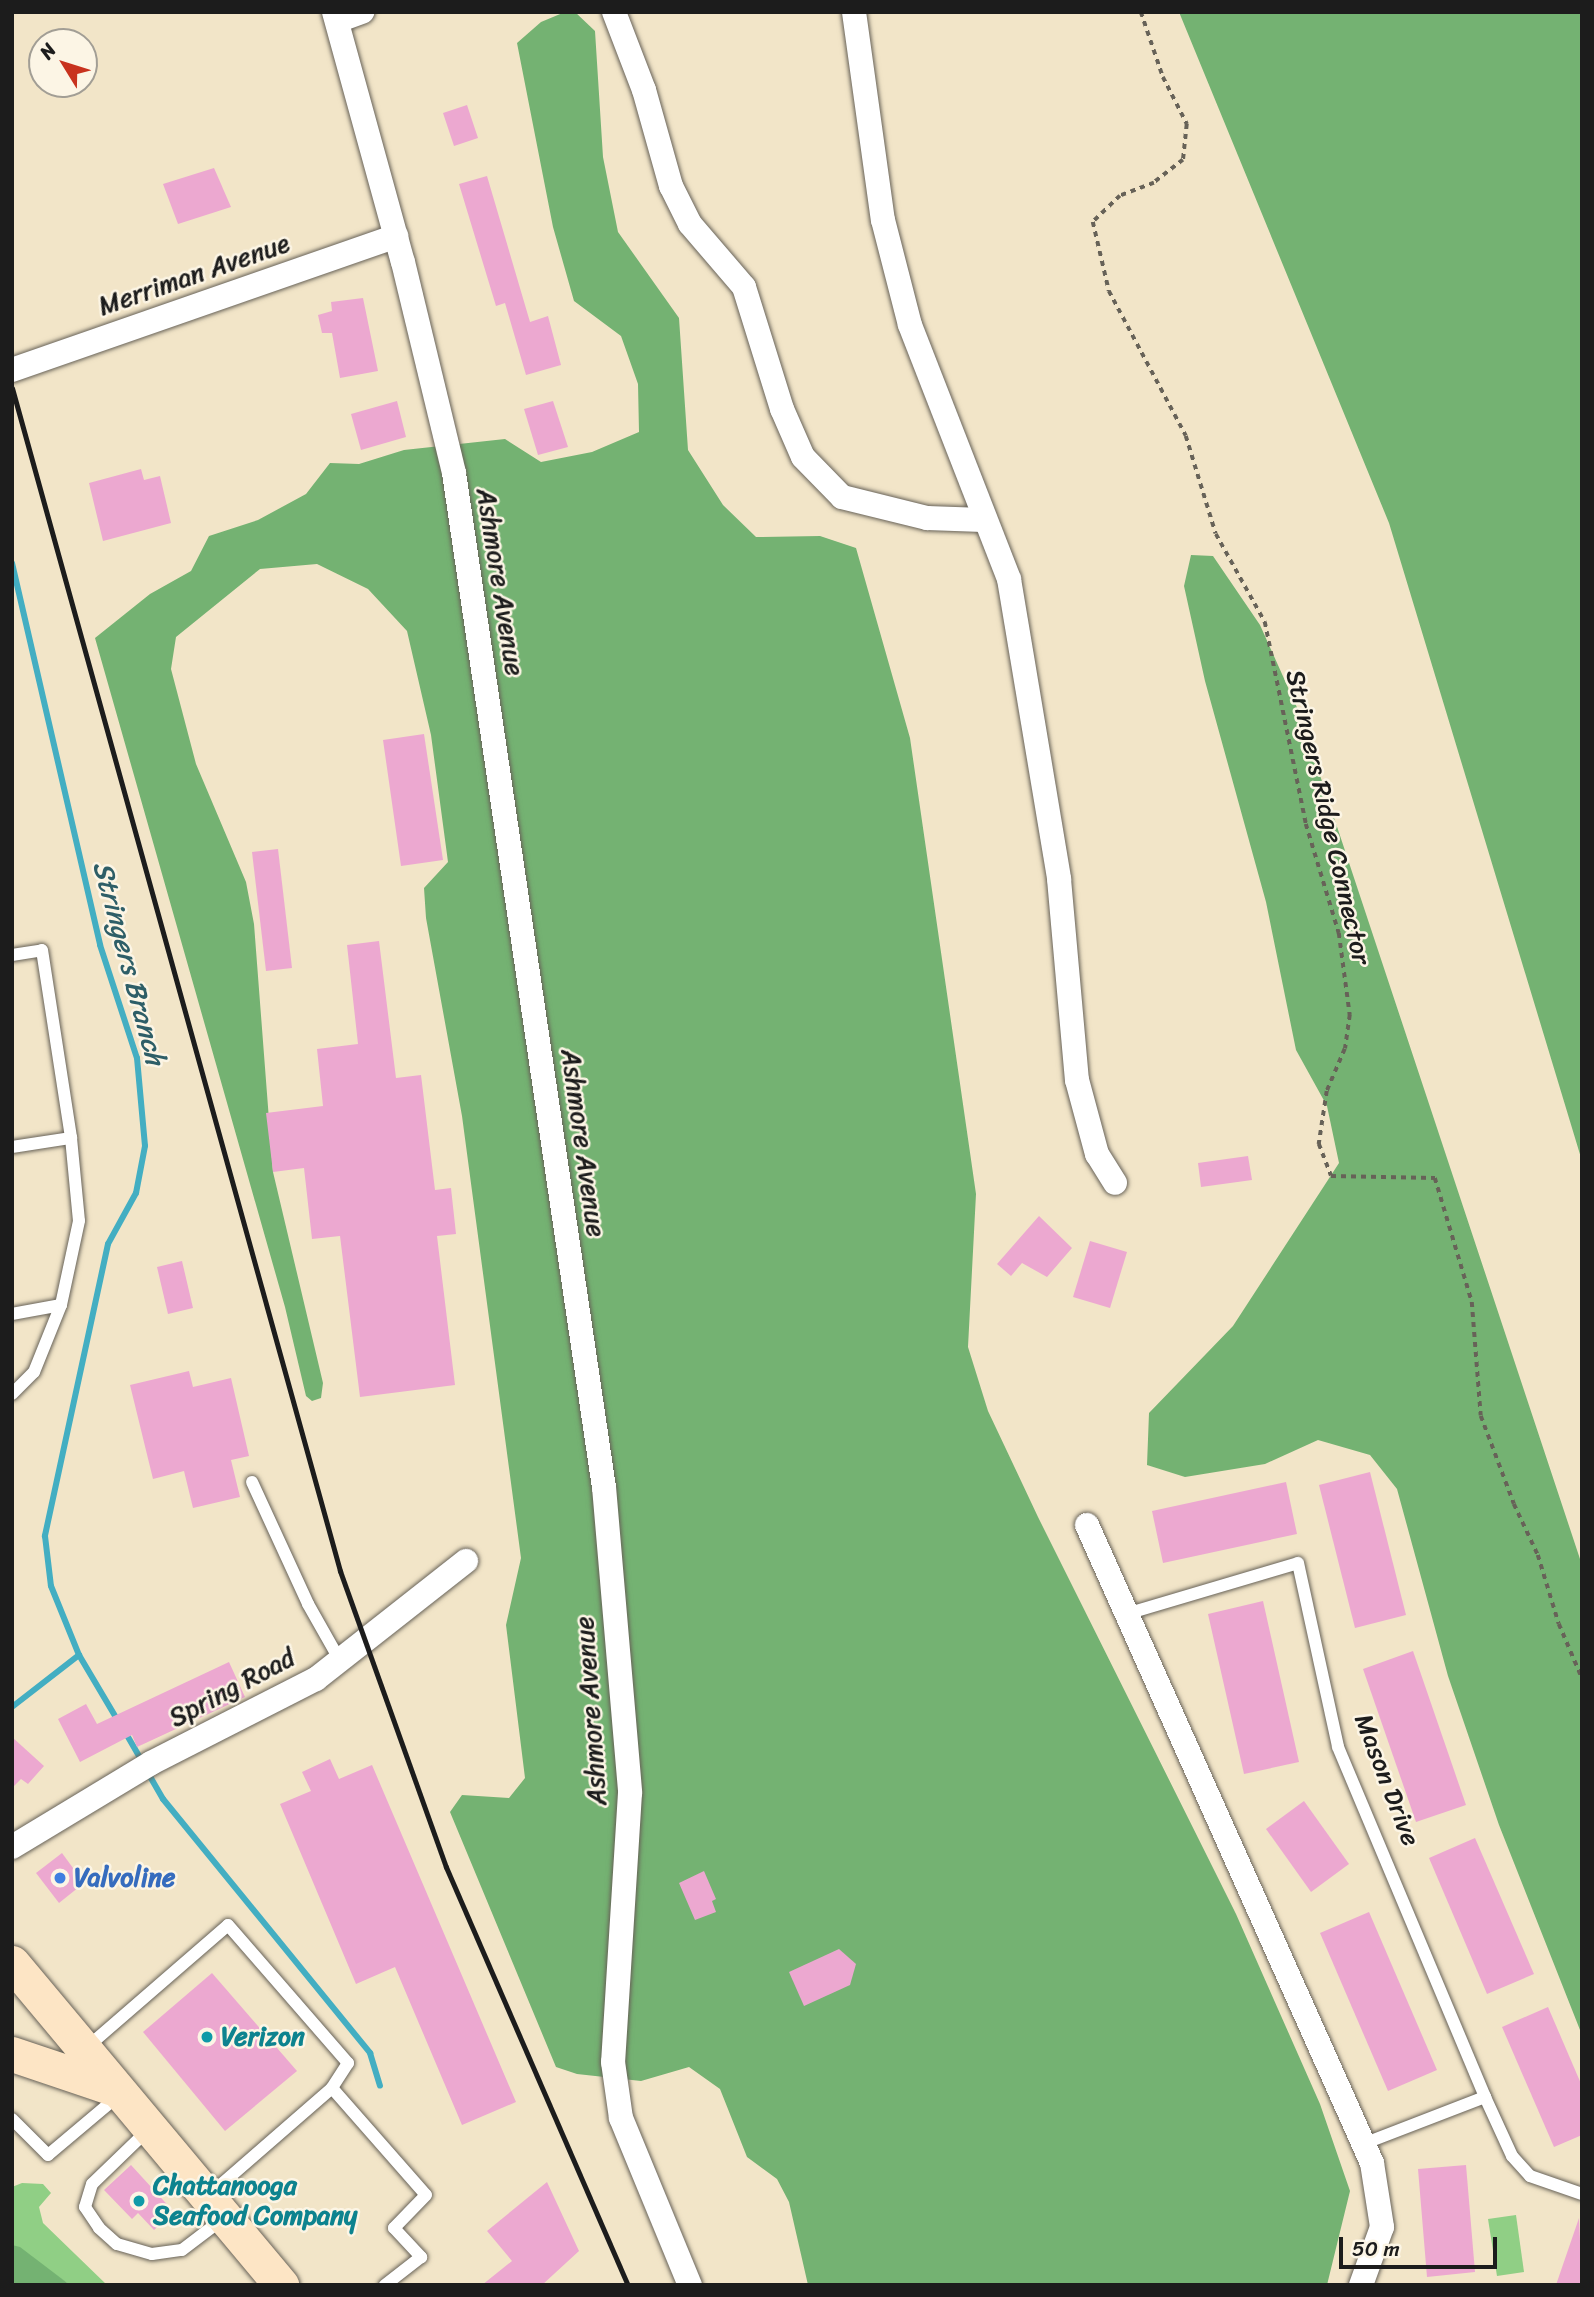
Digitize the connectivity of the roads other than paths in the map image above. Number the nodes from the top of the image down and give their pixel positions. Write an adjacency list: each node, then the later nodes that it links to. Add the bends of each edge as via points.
1 (362, 12): 4 (street)
2 (614, 12): 7 (street, via 640,77 671,186 690,224 744,287 782,409 803,457 842,497 927,518)
3 (854, 12): 7 (street, via 883,220 910,325)
4 (335, 17): 5 (street, Ashmore Avenue)
5 (396, 236): 6 (street, Merriman Avenue); 35 (street, Ashmore Avenue, via 454,473 604,1487 630,1793 613,2062 621,2118)
6 (12, 370)
7 (983, 520): 11 (street, via 1009,579 1059,879 1077,1080 1097,1154)
8 (12, 955): 9 (lane, via 42,950)
9 (71, 1138): 10 (lane); 12 (lane, via 79,1221)
10 (12, 1147)
11 (1115, 1183)
12 (61, 1305): 13 (lane); 14 (lane, via 34,1372)
13 (12, 1314)
14 (16, 1392): 15 (lane)
15 (12, 1406)
16 (252, 1482): 20 (lane, via 308,1604)
17 (1087, 1525): 19 (street)
18 (466, 1561): 20 (street, Spring Road, via 411,1607)
19 (1126, 1614): 27 (lane, Mason Drive, via 1298,1563 1338,1747); 30 (street)
20 (338, 1657): 21 (street, Spring Road, via 316,1679 151,1763)
21 (12, 1847)
22 (12, 1963): 23 (main road)
23 (85, 2050): 25 (lane, via 228,1925 348,2063); 26 (main road)
24 (12, 2054): 26 (main road)
25 (332, 2088): 32 (lane); 34 (lane, via 426,2195 394,2228 421,2257)
26 (116, 2091): 28 (lane, via 48,2155); 29 (main road)
27 (1485, 2097): 30 (lane); 31 (lane, Mason Drive, via 1513,2156 1531,2176)
28 (12, 2119)
29 (149, 2129): 32 (main road); 32 (lane, via 92,2184 85,2207 99,2228 117,2244 152,2254 182,2250)
30 (1363, 2144): 36 (street, via 1372,2163 1382,2227)
31 (1582, 2194)
32 (216, 2208): 33 (main road)
33 (281, 2285)
34 (385, 2285)
35 (690, 2285)
36 (1361, 2285)

